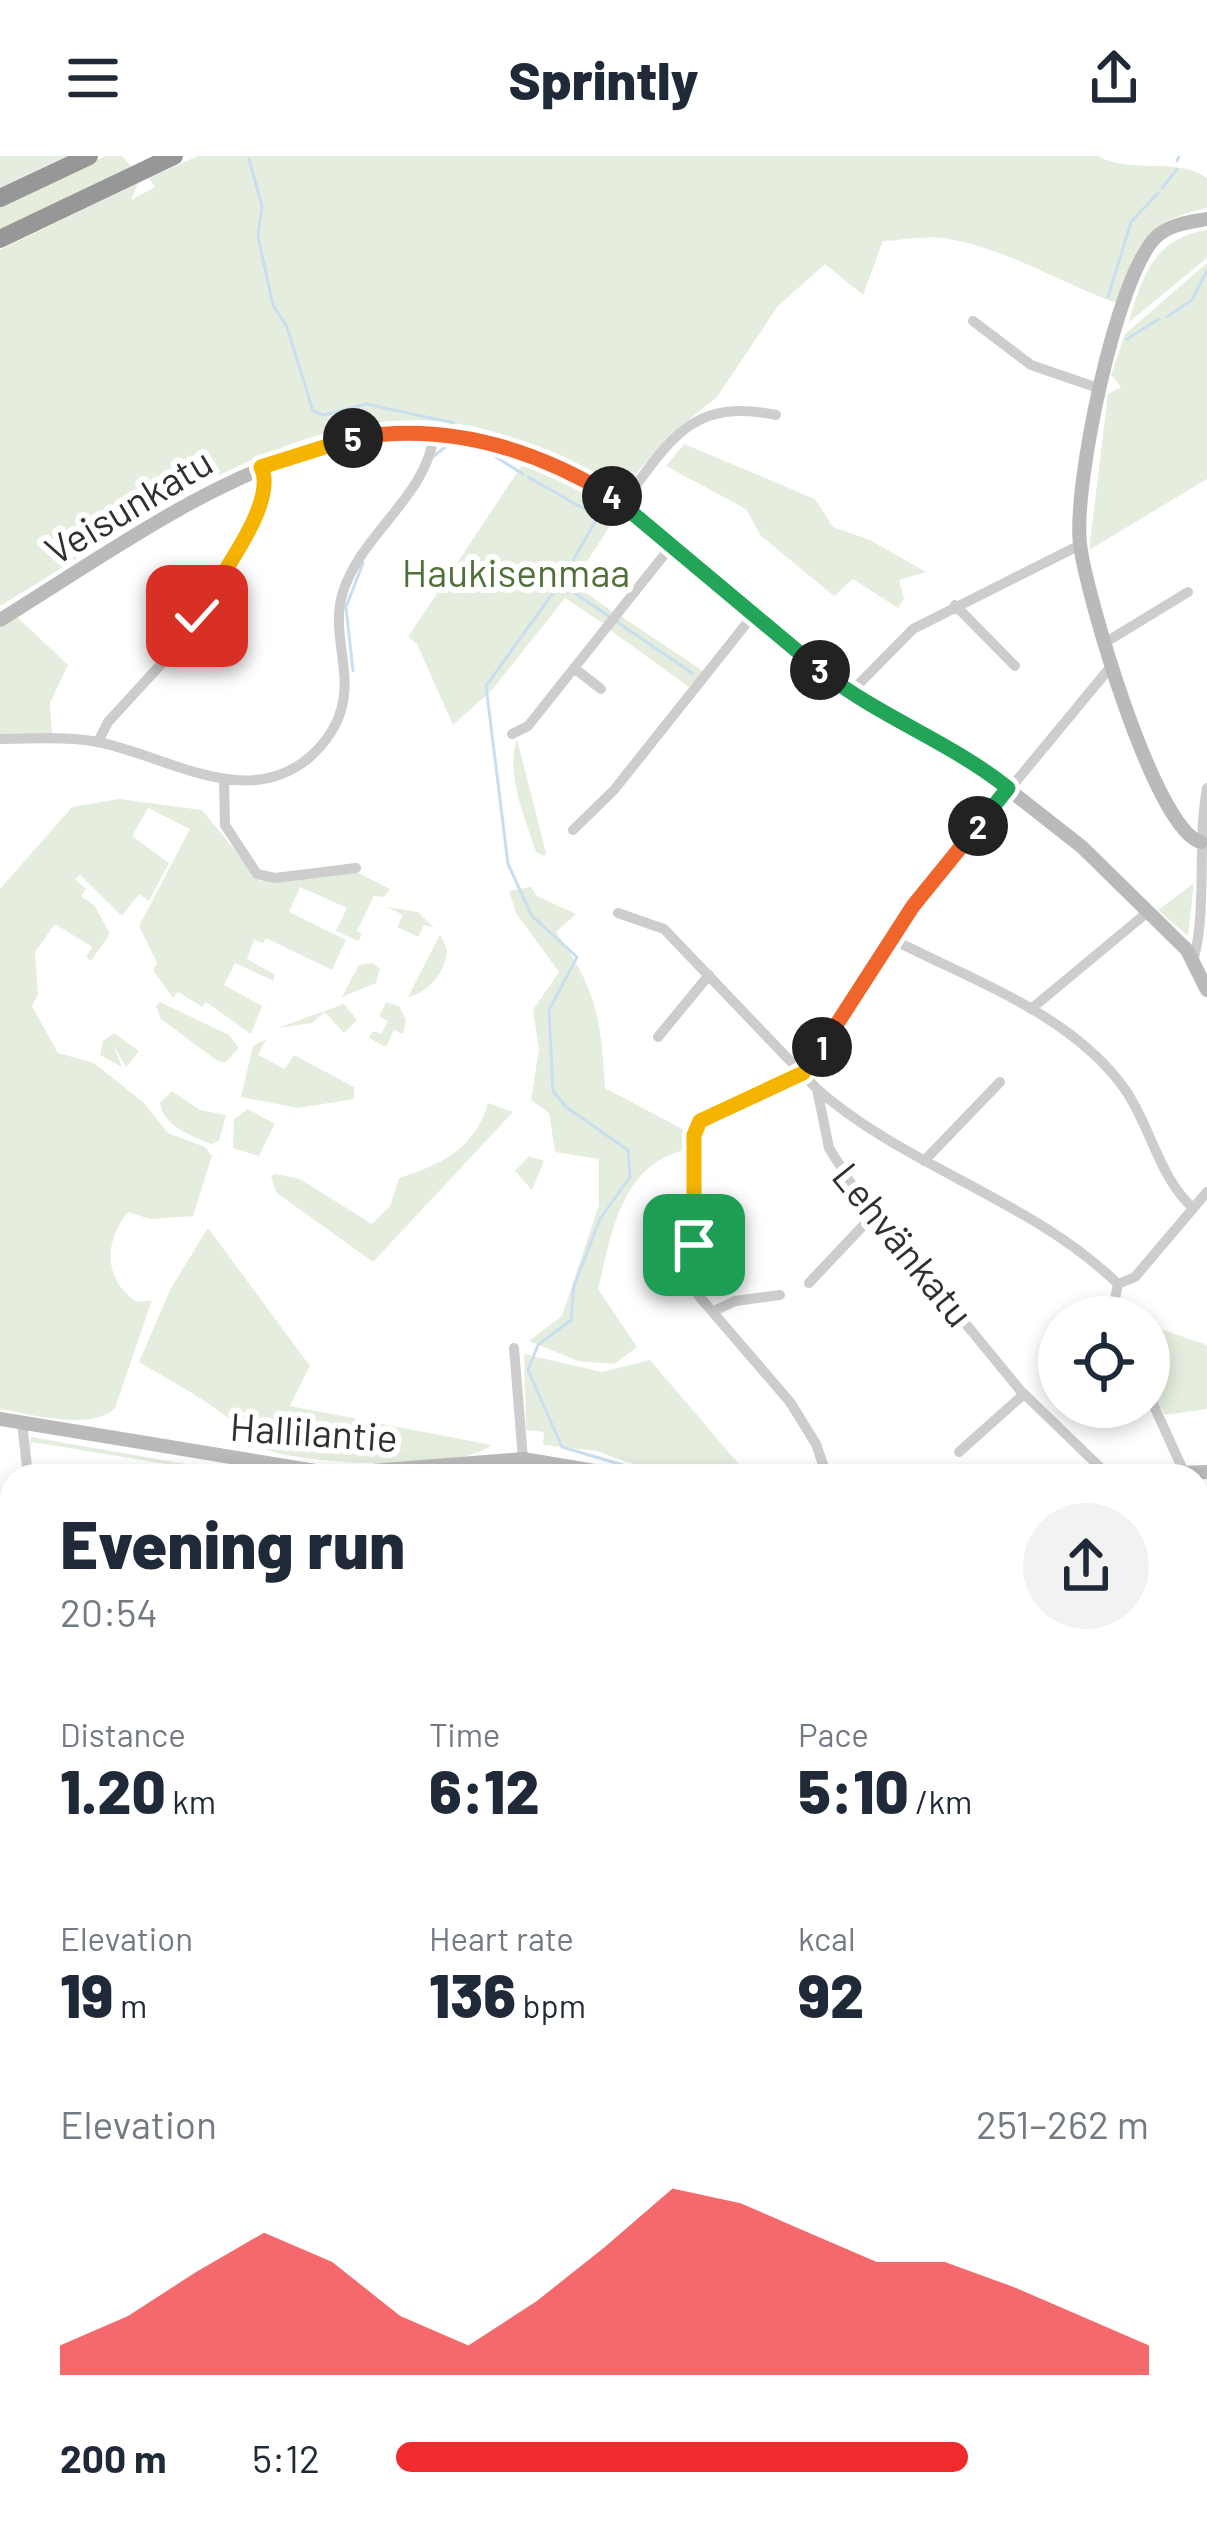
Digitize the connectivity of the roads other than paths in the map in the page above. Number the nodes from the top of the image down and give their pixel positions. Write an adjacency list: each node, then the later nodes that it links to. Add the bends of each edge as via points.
1 (89, 156): 3 (highway)
2 (174, 156): 5 (highway)
3 (0, 199)
4 (1207, 218): 7 (street, via 1163,231 1147,248)
5 (0, 239)
6 (973, 322): 7 (street, via 1031,365)
7 (1098, 388): 13 (street)
8 (776, 415): 11 (street, via 729,408 704,414)
9 (434, 434): 10 (street, Veisunkatu, via 359,437); 11 (street, Veisunkatu, via 549,462); 27 (street, via 419,475 342,593 344,696 330,734 289,772)
10 (261, 467): 17 (street, Veisunkatu); 26 (street, via 263,507 186,637)
11 (622, 504): 12 (street, Veisunkatu)
12 (672, 545): 16 (street, Veisunkatu); 21 (street)
13 (1080, 545): 15 (street); 18 (street)
14 (1188, 592): 18 (street)
15 (955, 605): 20 (street); 23 (street, via 898,640)
16 (754, 614): 23 (street, Veisunkatu); 30 (street)
17 (0, 620)
18 (1106, 642): 19 (street)
19 (1113, 664): 28 (street); 31 (street, via 1129,724 1164,798 1181,831)
20 (1015, 666)
21 (574, 668): 22 (street); 24 (street, via 528,726)
22 (601, 689)
23 (850, 693): 28 (street, Veisunkatu, via 945,741)
24 (512, 734)
25 (0, 739): 26 (street)
26 (98, 742): 27 (street)
27 (224, 779): 32 (street, via 225,825 257,874)
28 (1008, 788): 33 (street, Veisunkatu); 35 (street)
29 (1207, 788): 31 (street)
30 (573, 830)
31 (1201, 842): 36 (street, via 1204,919)
32 (356, 868)
33 (1148, 911): 36 (street, Veisunkatu); 39 (street)
34 (618, 914): 37 (street, Lehvänkatu, via 664,929)
35 (892, 939): 39 (street); 41 (street)
36 (1194, 958): 38 (street)
37 (710, 975): 40 (street); 41 (street, Lehvänkatu)
38 (1207, 990)
39 (1031, 1009): 45 (street, via 1111,1072)
40 (658, 1036)
41 (803, 1073): 43 (street, Lehvänkatu); 51 (street, via 706,1117 695,1131 695,1286)
42 (1000, 1082): 44 (street)
43 (817, 1089): 44 (street, via 856,1124); 46 (street, Lehvänkatu, via 830,1152)
44 (924, 1161): 48 (street, via 1054,1235)
45 (1202, 1201): 48 (street, via 1135,1277)
46 (875, 1213): 47 (street); 53 (street, Lehvänkatu)
47 (809, 1282)
48 (1118, 1284): 50 (street)
49 (780, 1294): 51 (street)
50 (1115, 1296)
51 (714, 1311): 63 (street, via 790,1402)
52 (514, 1348): 58 (street)
53 (1024, 1394): 57 (street); 64 (street, Lehvänkatu)
54 (0, 1419): 55 (street, Hallilantie)
55 (22, 1422): 59 (street); 60 (street, Hallilantie)
56 (1164, 1428): 65 (street)
57 (959, 1452)
58 (523, 1459): 61 (street, Hallilantie); 62 (street, Hallilantie)
59 (27, 1464)
60 (220, 1464)
61 (473, 1464)
62 (553, 1464)
63 (823, 1464)
64 (1096, 1464)
65 (1180, 1464)

